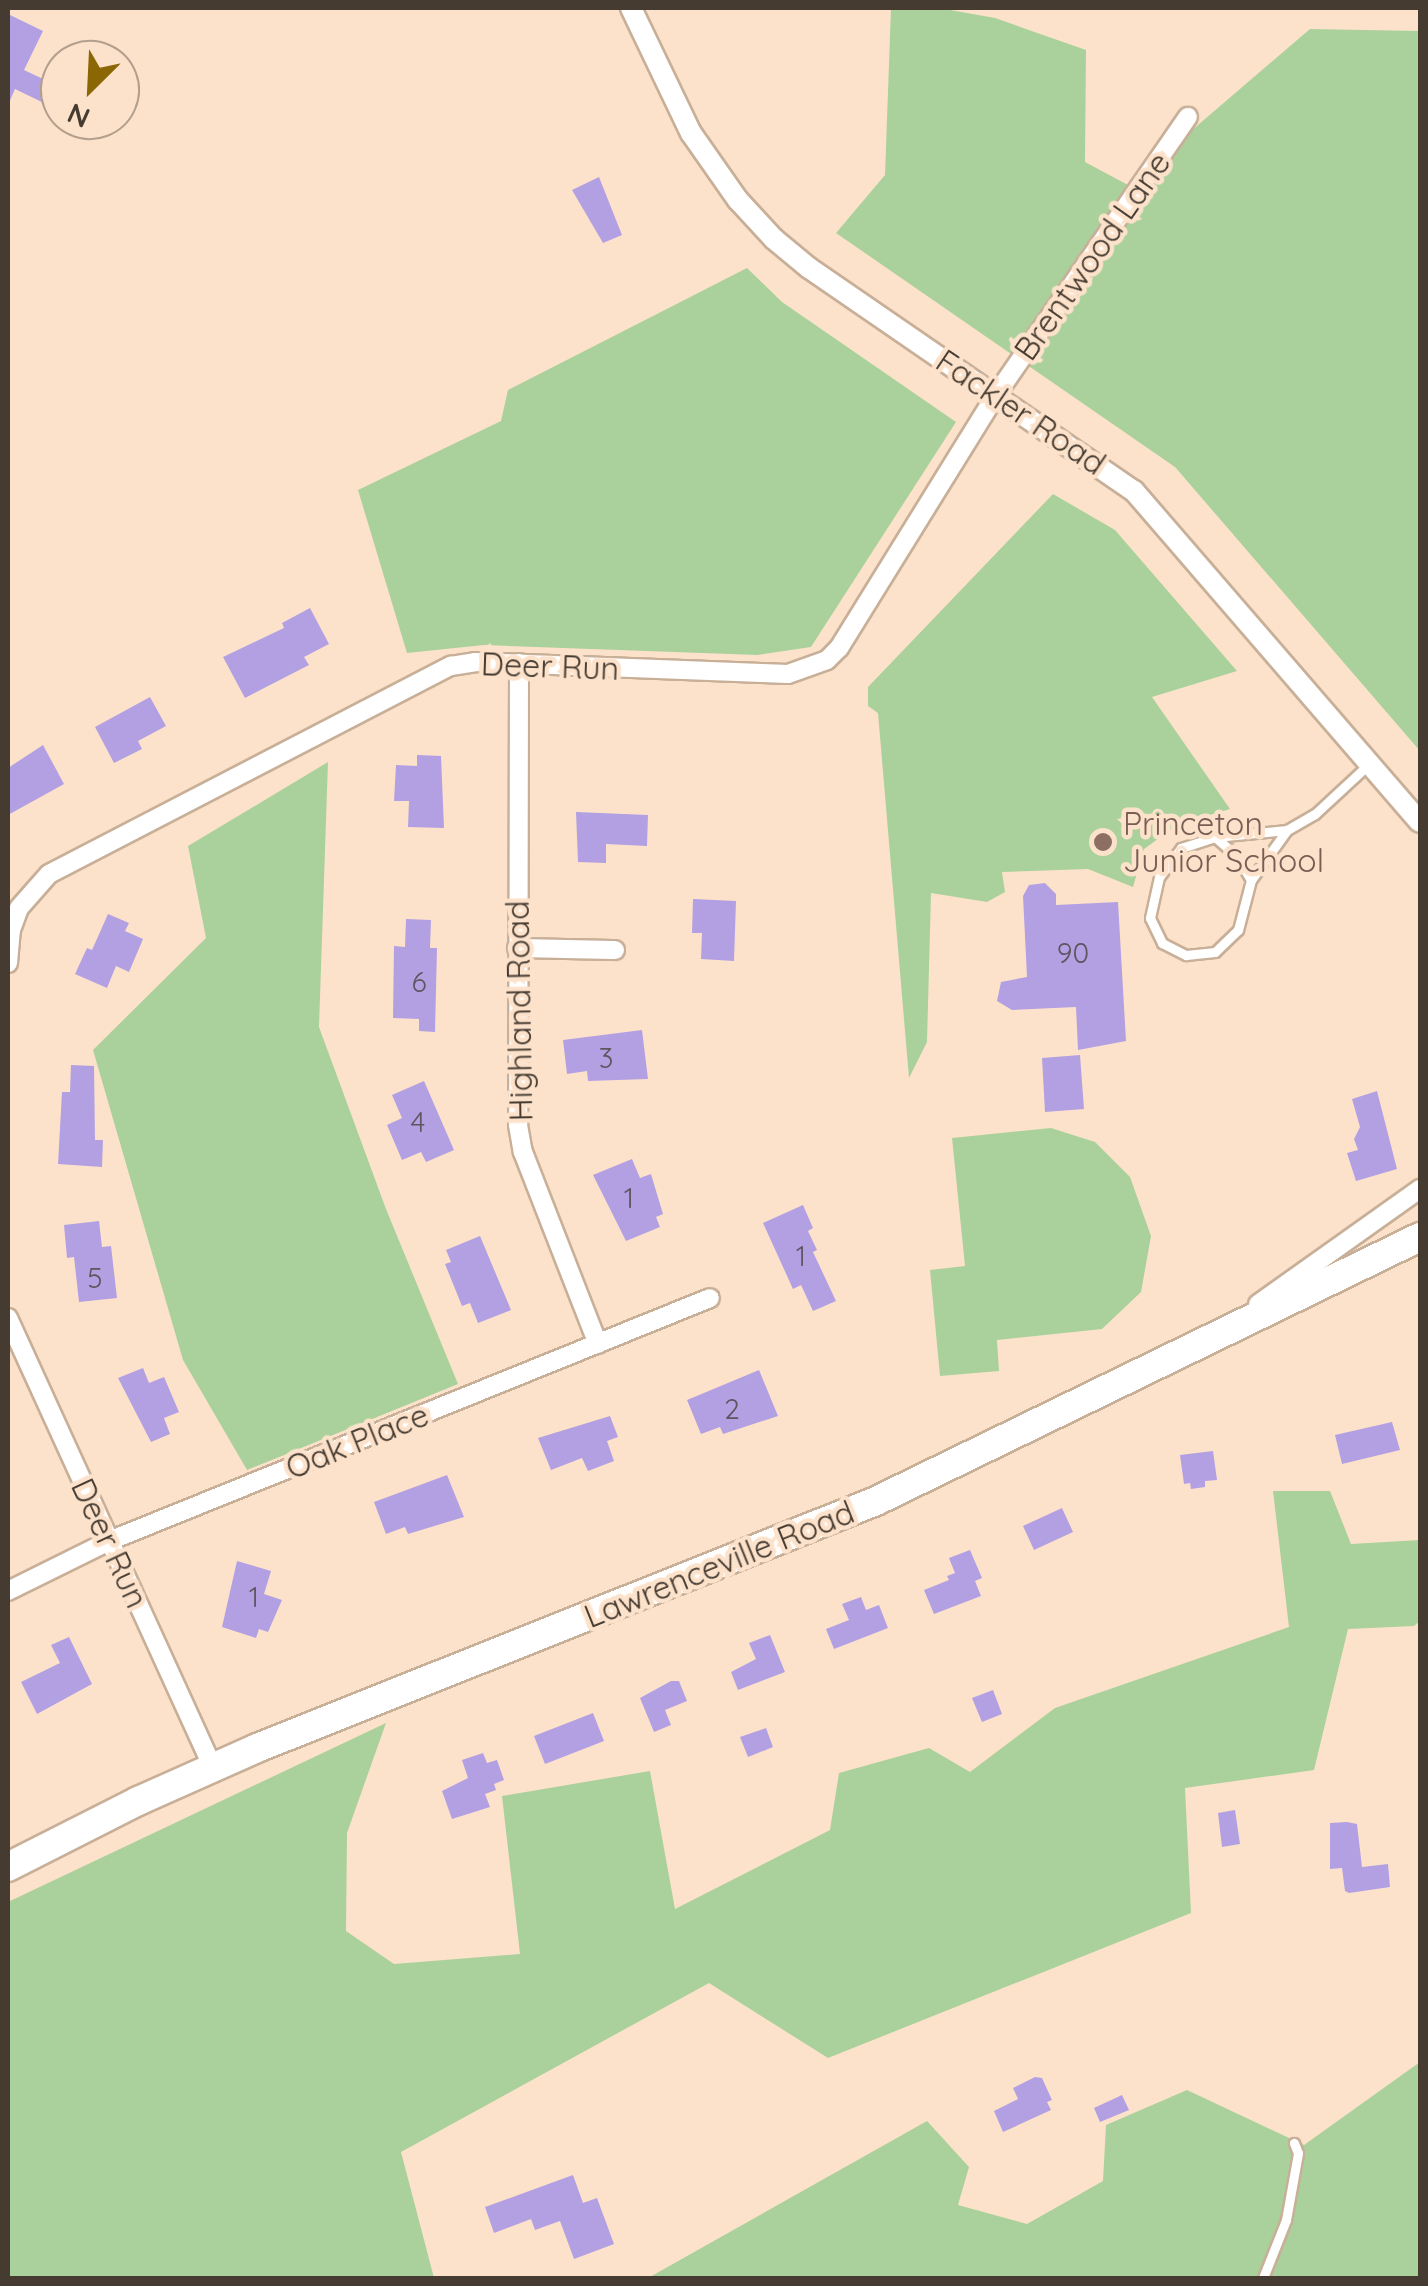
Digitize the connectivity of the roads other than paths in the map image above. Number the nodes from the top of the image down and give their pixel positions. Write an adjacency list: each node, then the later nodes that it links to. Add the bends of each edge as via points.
1 (631, 8): 3 (street, Fackler Road, via 692,133 750,213 809,268)
2 (1188, 117): 3 (street, Brentwood Lane)
3 (996, 395): 4 (street, Deer Run, via 826,660 788,674); 5 (street, Fackler Road, via 1134,491)
4 (519, 663): 10 (street, Highland Road); 12 (street, Deer Run, via 475,662 428,676 49,874 19,908)
5 (1370, 764): 6 (street, Fackler Road); 7 (lane)
6 (1420, 822)
7 (1287, 830): 8 (lane); 9 (lane)
8 (1215, 837): 9 (lane); 9 (lane, via 1181,848 1159,877 1150,918 1162,944 1186,955 1215,952 1238,930)
9 (1251, 880)
10 (518, 948): 11 (street); 17 (street, Highland Road, via 518,1125)
11 (614, 950)
12 (8, 963)
13 (1420, 1189): 18 (street)
14 (1420, 1237): 18 (highway, Lawrenceville Road)
15 (710, 1298): 17 (street, Oak Place)
16 (8, 1318): 19 (street, Deer Run)
17 (598, 1344): 19 (street, Oak Place)
18 (1193, 1350): 21 (highway, Lawrenceville Road, via 876,1501)
19 (109, 1541): 20 (street, Oak Place); 21 (street, Deer Run)
20 (8, 1591)
21 (213, 1767): 22 (highway, Lawrenceville Road)
22 (8, 1867)
23 (1294, 2143): 24 (lane, via 1298,2153 1286,2220)
24 (1263, 2278)

